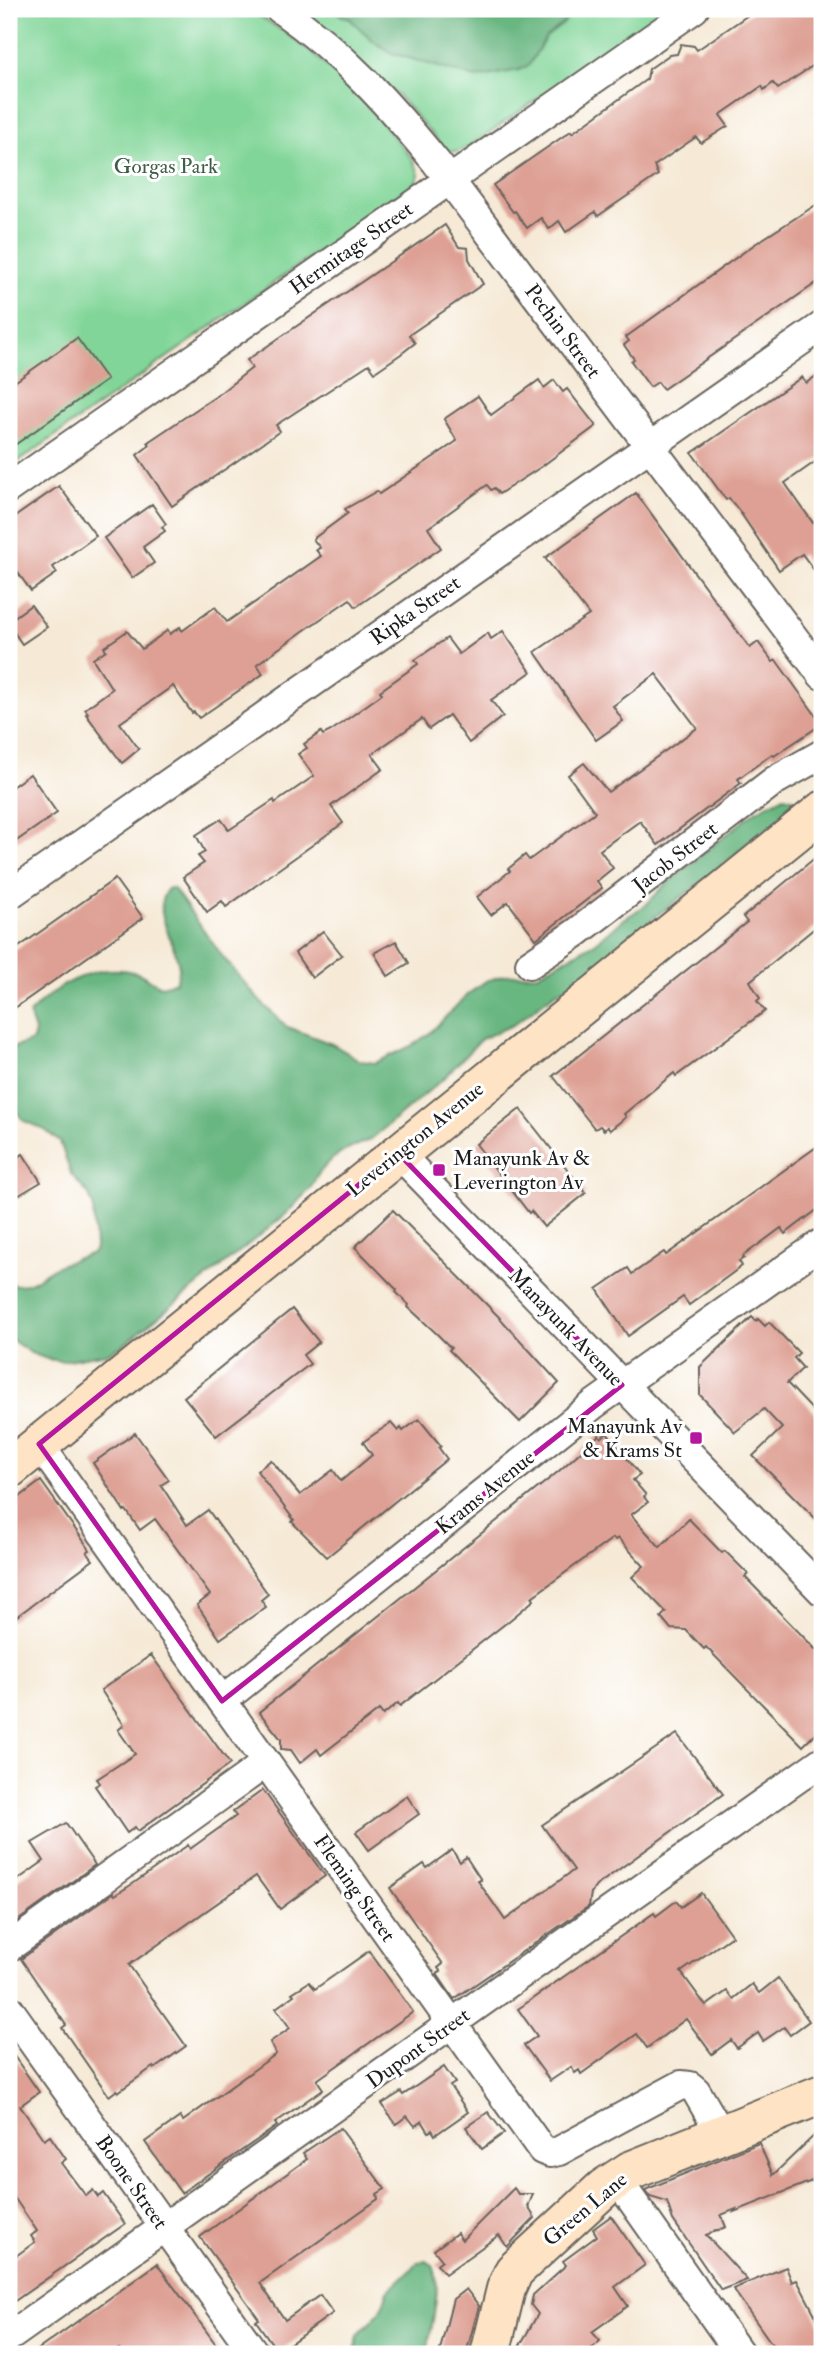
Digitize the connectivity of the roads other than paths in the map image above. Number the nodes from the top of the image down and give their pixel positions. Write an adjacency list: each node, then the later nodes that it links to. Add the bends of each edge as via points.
1 (280, 9): 3 (street, Pechin Street, via 362,77)
2 (694, 9): 3 (street, Hermitage Street)
3 (449, 180): 5 (street, Pechin Street); 6 (street, Hermitage Street)
4 (822, 326): 5 (street, Ripka Street)
5 (650, 446): 7 (street, Pechin Street); 10 (street, Ripka Street)
6 (9, 488)
7 (822, 675)
8 (822, 754): 11 (street, Jacob Street, via 774,781)
9 (822, 811): 12 (street, Leverington Avenue)
10 (9, 895)
11 (530, 964)
12 (398, 1153): 14 (street, Manayunk Avenue); 15 (street, Leverington Avenue)
13 (822, 1243): 14 (street, Krams Avenue)
14 (622, 1385): 17 (street, Manayunk Avenue); 18 (street, Krams Avenue)
15 (39, 1444): 16 (street, Leverington Avenue); 18 (street, Fleming Street)
16 (9, 1469)
17 (822, 1591)
18 (222, 1701): 20 (street, Fleming Street)
19 (822, 1761): 23 (street, Dupont Street)
20 (266, 1763): 21 (street); 23 (street, Fleming Street)
21 (9, 1947)
22 (9, 2009): 27 (street, Boone Street)
23 (452, 2024): 25 (street, Fleming Street, via 542,2150 559,2151 681,2085 696,2091); 27 (street, Dupont Street)
24 (822, 2094): 25 (street, Green Lane)
25 (721, 2134): 26 (street, Green Lane)
26 (617, 2179): 30 (street, Green Lane, via 514,2271); 31 (street)
27 (165, 2228): 28 (street, Dupont Street); 29 (street, Boone Street)
28 (12, 2335)
29 (255, 2354)
30 (490, 2354)
31 (740, 2354)

